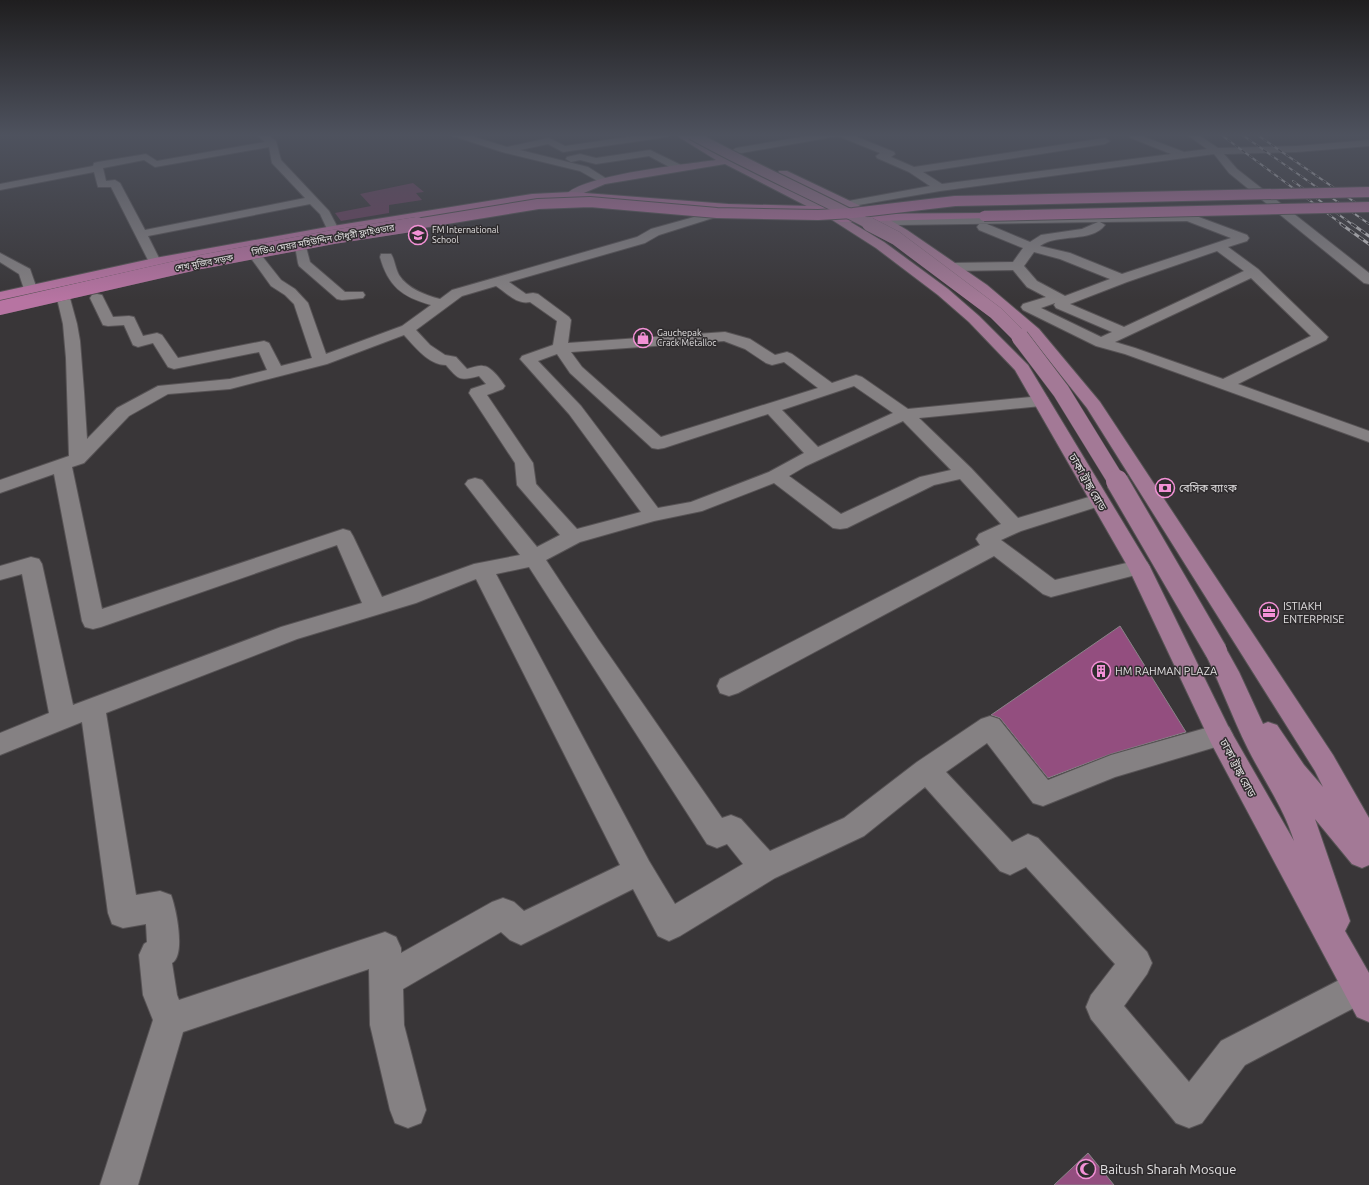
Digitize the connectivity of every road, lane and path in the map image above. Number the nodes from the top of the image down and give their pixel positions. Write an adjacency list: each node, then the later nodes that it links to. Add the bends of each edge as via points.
1 (118, 189): 20 (street)
2 (302, 189): 11 (street)
3 (582, 189): 10 (main road)
4 (800, 189): 71 (main road, bridge, via 896,238 996,313 1024,341 1061,391 1110,470)
5 (803, 189): 15 (main road, ঢাকা ট্রাঙ্ক রোড)
6 (936, 189): 15 (street)
7 (1143, 189): 40 (highway, bridge, via 978,192 856,206 778,210 611,196 543,198 204,256)
8 (1256, 189): 32 (street)
9 (1369, 192): 42 (highway, সিডিএ মেয়র মহিউদ্দিন চৌধুরী ফ্লাইওভার, bridge, via 955,201 818,215 717,213 590,202 538,204 333,237 201,262)
10 (572, 195): 12 (highway, শেখ মুজিব সড়ক); 15 (highway, শেখ মুজিব সড়ক, via 728,207)
11 (312, 200): 19 (street, via 324,213); 20 (street)
12 (558, 200): 16 (highway, শেখ মুজিব সড়ক, via 573,204); 19 (highway, শেখ মুজিব সড়ক, via 532,197); 21 (highway, শেখ মুজিব সড়ক, via 539,206)
13 (1369, 200): 17 (highway, via 1224,202)
14 (1369, 207): 17 (highway, bridge)
15 (855, 213): 16 (highway, শেখ মুজিব সড়ক); 17 (highway); 17 (highway); 18 (street, via 896,221); 29 (main road, via 903,233); 51 (main road, ঢাকা ট্রাঙ্ক রোড, via 880,245 974,319 1022,368)
16 (712, 215): 33 (street, via 655,232 641,240)
17 (981, 218): 22 (street)
18 (1094, 219): 22 (street, via 1100,224 1095,228 1068,236 1041,239); 23 (street, via 1188,217 1243,238)
19 (333, 230): 27 (highway, শেখ মুজিব সড়ক)
20 (142, 234): 27 (street)
21 (301, 246): 24 (highway, শেখ মুজিব সড়ক); 36 (street, via 304,263 316,274 342,296)
22 (1030, 247): 28 (street); 31 (street, via 1065,256)
23 (1219, 247): 30 (street); 31 (street)
24 (254, 254): 35 (highway, শেখ মুজিব সড়ক, via 157,272); 47 (street, via 276,283 290,292 301,304)
25 (0, 257): 34 (street, via 24,272)
26 (386, 257): 41 (street, via 389,271 406,291 421,299)
27 (156, 262): 34 (highway, শেখ মুজিব সড়ক)
28 (1017, 266): 29 (street); 39 (street, via 1032,284)
29 (952, 267): 78 (main road, via 1012,312 1034,332 1094,406 1324,763)
30 (1253, 272): 44 (street); 49 (street, via 1322,336)
31 (1122, 279): 39 (street)
32 (1369, 280)
33 (498, 281): 41 (street, via 457,293); 46 (street, via 524,299 533,297 564,320)
34 (30, 290): 37 (highway, শেখ মুজিব সড়ক)
35 (63, 294): 42 (highway, শেখ মুজিব সড়ক); 56 (street, via 70,323 78,409)
36 (358, 295)
37 (0, 296)
38 (97, 298): 48 (street, via 108,322 129,320 138,342 157,338 174,364 264,346)
39 (1061, 299): 44 (street, via 1061,305); 45 (street, via 1028,307)
40 (0, 301)
41 (442, 304): 43 (street)
42 (0, 308)
43 (407, 329): 47 (street); 64 (street, via 440,360 450,360 463,375 482,370 497,386 477,393 524,463 527,485)
44 (1123, 332): 45 (street)
45 (1101, 343): 49 (street)
46 (560, 348): 50 (street, via 725,336 743,340 772,360 787,357); 52 (street, via 576,370 658,444); 62 (street, via 528,359 575,410)
47 (321, 361): 48 (street)
48 (276, 372): 56 (street, via 230,384 164,389 123,412)
49 (1223, 385): 54 (street)
50 (830, 389): 52 (street); 53 (street, via 856,380)
51 (1041, 401): 53 (street); 61 (main road, ঢাকা ট্রাঙ্ক রোড)
52 (771, 408): 55 (street)
53 (904, 414): 55 (street); 57 (street)
54 (1369, 437)
55 (815, 454): 58 (street)
56 (70, 462): 60 (street); 70 (street, via 93,621 343,536)
57 (964, 472): 58 (street, via 927,481 840,523); 63 (street)
58 (776, 476): 62 (street, via 695,507)
59 (475, 484): 66 (street)
60 (0, 487)
61 (1099, 500): 63 (street); 67 (main road, ঢাকা ট্রাঙ্ক রোড)
62 (652, 515): 64 (street)
63 (1014, 526): 65 (street, via 986,539)
64 (573, 537): 66 (street)
65 (995, 546): 67 (street, via 1052,589); 72 (street)
66 (534, 558): 68 (street); 80 (street, via 718,835 731,828)
67 (1140, 567): 75 (main road, ঢাকা ট্রাঙ্ক রোড)
68 (482, 569): 70 (street, via 408,597); 81 (street)
69 (0, 574): 74 (street, via 31,564)
70 (375, 606): 73 (street, via 289,633)
71 (1222, 661): 79 (main road, via 1294,774); 83 (main road, via 1258,743 1302,821)
72 (729, 686)
73 (93, 708): 74 (street); 84 (street, via 124,913 160,906 164,950 155,955 160,995)
74 (63, 719): 76 (street)
75 (1220, 735): 77 (street, via 1111,767 1043,794 990,727); 83 (main road, ঢাকা ট্রাঙ্ক রোড)
76 (0, 744)
77 (926, 770): 80 (street, via 854,827); 83 (street, via 1010,861 1028,848 1136,963 1103,1007 1189,1110 1234,1053)
78 (1366, 837)
79 (1369, 862)
80 (765, 868): 81 (street, via 669,925)
81 (639, 871): 82 (street, via 521,929 503,913)
82 (386, 980): 84 (street, via 385,948); 85 (street, via 387,1025)
83 (1359, 986)
84 (170, 1020): 86 (street)
85 (408, 1110)
86 (119, 1185)

